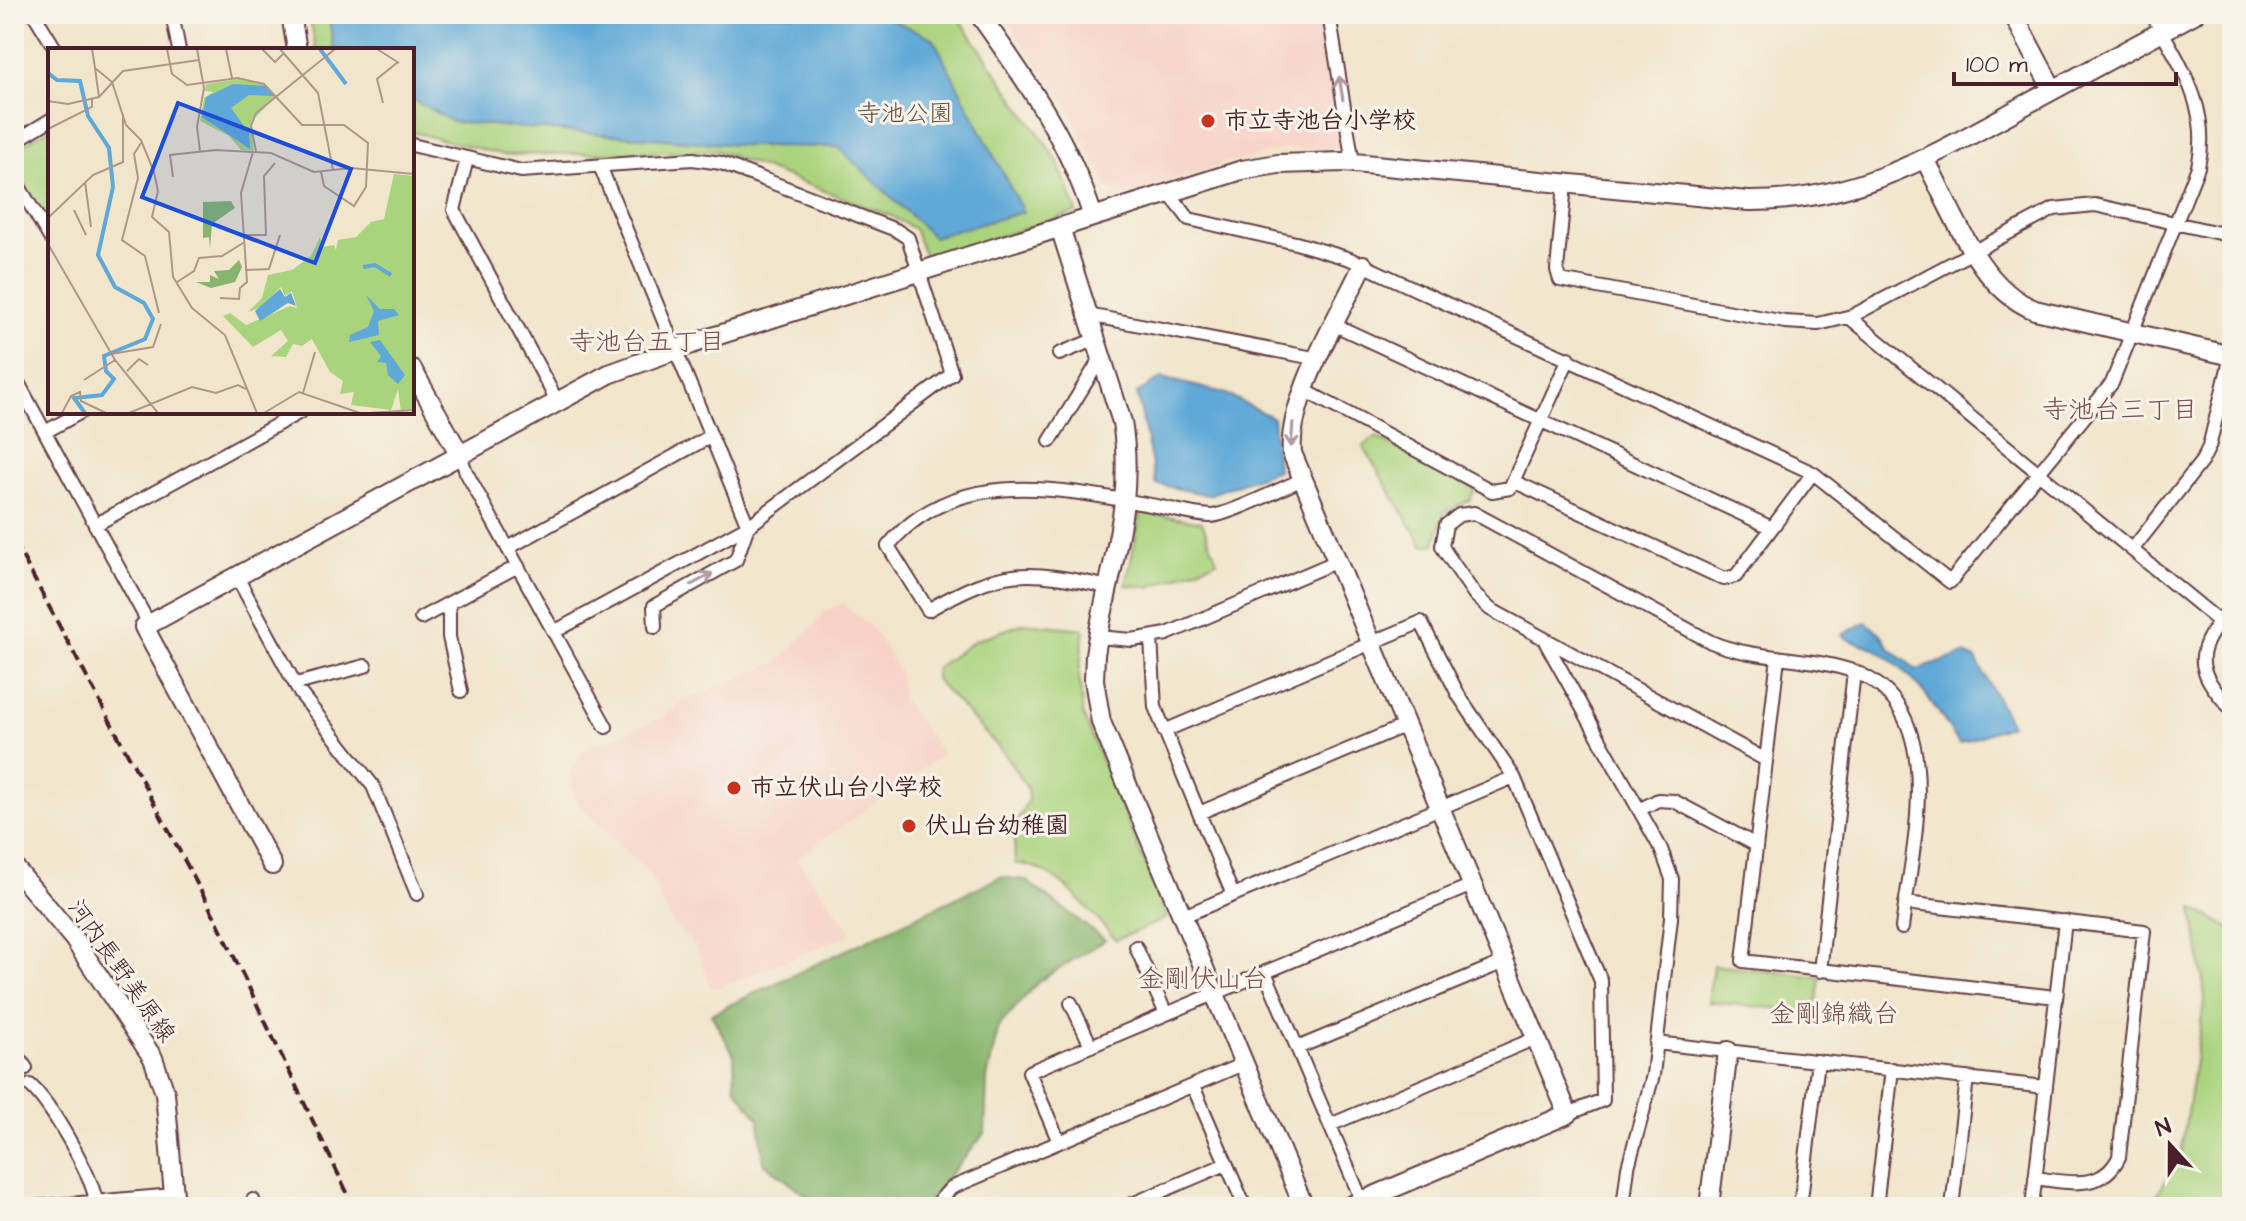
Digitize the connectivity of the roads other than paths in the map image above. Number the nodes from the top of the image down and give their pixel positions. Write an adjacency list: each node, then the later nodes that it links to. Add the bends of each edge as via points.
1 (34, 14): 10 (street)
2 (172, 14): 11 (street)
3 (291, 14): 12 (street)
4 (979, 14): 24 (street, via 1044,107)
5 (1329, 14): 19 (street, one-way to 5)
6 (2013, 14): 13 (street)
7 (2152, 14): 9 (street)
8 (2194, 14): 9 (street)
9 (2162, 32): 13 (street); 25 (street, via 2196,97 2203,127 2198,167)
10 (55, 48)
11 (179, 48)
12 (297, 48)
13 (2053, 90): 18 (street)
14 (48, 121): 15 (street)
15 (14, 142)
16 (414, 146): 17 (street)
17 (467, 159): 20 (street, via 521,171); 46 (street, via 454,210)
18 (1925, 159): 22 (street, via 1848,190 1792,200); 29 (street)
19 (1353, 163): 22 (street); 23 (street, via 1278,164)
20 (600, 166): 31 (street, via 693,159 721,163 896,230 908,238); 37 (street)
21 (14, 178): 27 (street)
22 (1565, 184): 33 (street, via 1557,275 1565,282 1785,322 1818,324)
23 (1169, 193): 24 (street); 30 (street, via 1189,219 1327,250)
24 (1093, 217): 26 (street)
25 (2177, 223): 28 (street); 29 (street, via 2077,205 2036,217); 35 (street)
26 (1060, 227): 31 (street); 32 (street)
27 (48, 235)
28 (2232, 236)
29 (1974, 250): 33 (street); 35 (street, via 1997,286 2022,305)
30 (1363, 265): 34 (street); 41 (street)
31 (918, 272): 37 (street); 60 (street, via 952,374)
32 (1088, 315): 36 (street); 42 (street)
33 (1849, 317): 55 (street)
34 (1335, 325): 42 (street); 49 (street)
35 (2134, 333): 39 (street); 55 (street, via 2099,402)
36 (1096, 339): 38 (street); 40 (street)
37 (675, 349): 46 (street); 51 (street)
38 (1059, 354)
39 (2231, 356): 63 (street, via 2202,461)
40 (1101, 358): 52 (street); 58 (street, via 1122,422)
41 (1569, 358): 49 (street); 54 (street)
42 (1319, 359): 45 (street)
43 (414, 373): 53 (street)
44 (14, 375): 50 (street)
45 (1304, 390): 56 (street, one-way to 56, via 1291,439); 57 (street, via 1492,491 1510,488)
46 (557, 401): 53 (street)
47 (77, 414): 50 (street)
48 (296, 414): 59 (street)
49 (1540, 421): 57 (street); 61 (street)
50 (45, 432): 59 (street)
51 (711, 436): 60 (street); 62 (street)
52 (1050, 441)
53 (460, 455): 62 (street); 66 (street)
54 (1813, 473): 55 (street, via 1950,582); 61 (street)
55 (2039, 474): 63 (street)
56 (1301, 480): 58 (street, via 1211,516); 64 (street)
57 (1513, 481): 61 (street, via 1724,579 1736,576)
58 (1126, 501): 67 (street); 67 (street, via 1052,488 984,492 921,514 888,546 928,610 980,581 1016,574)
59 (95, 525): 72 (street)
60 (748, 526): 73 (street, one-way to 60, via 654,606 736,560); 74 (street)
61 (1772, 528)
62 (508, 548): 65 (street)
63 (2132, 550): 71 (street)
64 (1335, 562): 77 (street); 79 (street)
65 (518, 566): 68 (street); 74 (street)
66 (237, 577): 72 (street); 85 (street)
67 (1108, 587): 76 (street)
68 (449, 603): 70 (street); 86 (street, via 449,637)
69 (2232, 606): 71 (street)
70 (421, 618)
71 (2219, 621): 75 (street); 87 (street, via 2201,664 2209,685)
72 (149, 624): 97 (street, via 144,627)
73 (655, 627)
74 (554, 632): 89 (street)
75 (2232, 632)
76 (1098, 637): 77 (street); 103 (street, via 1094,680 1101,722)
77 (1151, 638): 90 (street, via 1152,689)
78 (1545, 640): 80 (street, via 1475,595 1442,546 1452,518 1466,513 1484,517 1711,642); 81 (street); 84 (street)
79 (1370, 644): 88 (street); 90 (street); 92 (street, via 1421,622 1459,696)
80 (1778, 657): 83 (street); 91 (street)
81 (1582, 660): 84 (street, via 1569,666); 91 (street)
82 (365, 666): 85 (street)
83 (1854, 672): 102 (street, via 1898,707 1918,750); 108 (street)
84 (1568, 679): 94 (street)
85 (296, 684): 100 (street, via 373,786)
86 (461, 691)
87 (2232, 710)
88 (1404, 726): 93 (street); 95 (street)
89 (606, 727)
90 (1164, 731): 95 (street)
91 (1766, 760): 96 (street)
92 (1514, 777): 93 (street); 128 (street, via 1601,981 1603,1100)
93 (1440, 808): 99 (street); 101 (street)
94 (1639, 810): 96 (street, via 1658,800 1674,801); 115 (street, via 1672,879)
95 (1199, 813): 101 (street)
96 (1756, 845): 108 (street, via 1743,961)
97 (272, 865)
98 (14, 867): 134 (street, 河内長野美原線, via 74,939 153,1058 165,1093)
99 (1472, 885): 107 (street); 109 (street)
100 (417, 894)
101 (1233, 895): 103 (street)
102 (1905, 903): 104 (street); 105 (street)
103 (1181, 917): 110 (street)
104 (2065, 921): 111 (street); 132 (street, via 2144,931 2126,1101 2114,1168 2081,1184)
105 (1902, 928)
106 (1136, 947): 113 (street)
107 (1504, 962): 114 (street); 117 (street)
108 (1820, 971): 111 (street)
109 (1265, 972): 110 (street); 117 (street)
110 (1213, 994): 113 (street); 121 (street)
111 (2056, 997): 127 (street)
112 (1071, 1003): 116 (street)
113 (1166, 1014): 116 (street)
114 (1536, 1038): 128 (street); 129 (street)
115 (1656, 1043): 118 (street); 141 (street)
116 (1091, 1046): 130 (street, via 1029,1072)
117 (1297, 1048): 129 (street)
118 (1728, 1051): 120 (street); 142 (street)
119 (14, 1057): 122 (street)
120 (1818, 1061): 123 (street); 143 (street)
121 (1243, 1064): 126 (street); 140 (street)
122 (26, 1068)
123 (1892, 1069): 124 (street); 144 (street)
124 (1967, 1078): 127 (street); 145 (street)
125 (30, 1085): 133 (street, via 87,1170)
126 (1193, 1086): 130 (street); 131 (street)
127 (2045, 1087): 132 (street)
128 (1568, 1114): 135 (street)
129 (1330, 1125): 135 (street)
130 (1059, 1142): 137 (street, via 951,1188 941,1199)
131 (1226, 1164): 138 (street); 139 (street)
132 (2035, 1178): 146 (street)
133 (96, 1201): 134 (street); 136 (street)
134 (174, 1201)
135 (1355, 1204)
136 (34, 1207)
137 (942, 1207)
138 (1125, 1207)
139 (1245, 1207)
140 (1304, 1207)
141 (1623, 1207)
142 (1709, 1207)
143 (1800, 1207)
144 (1876, 1207)
145 (1952, 1207)
146 (2032, 1207)

